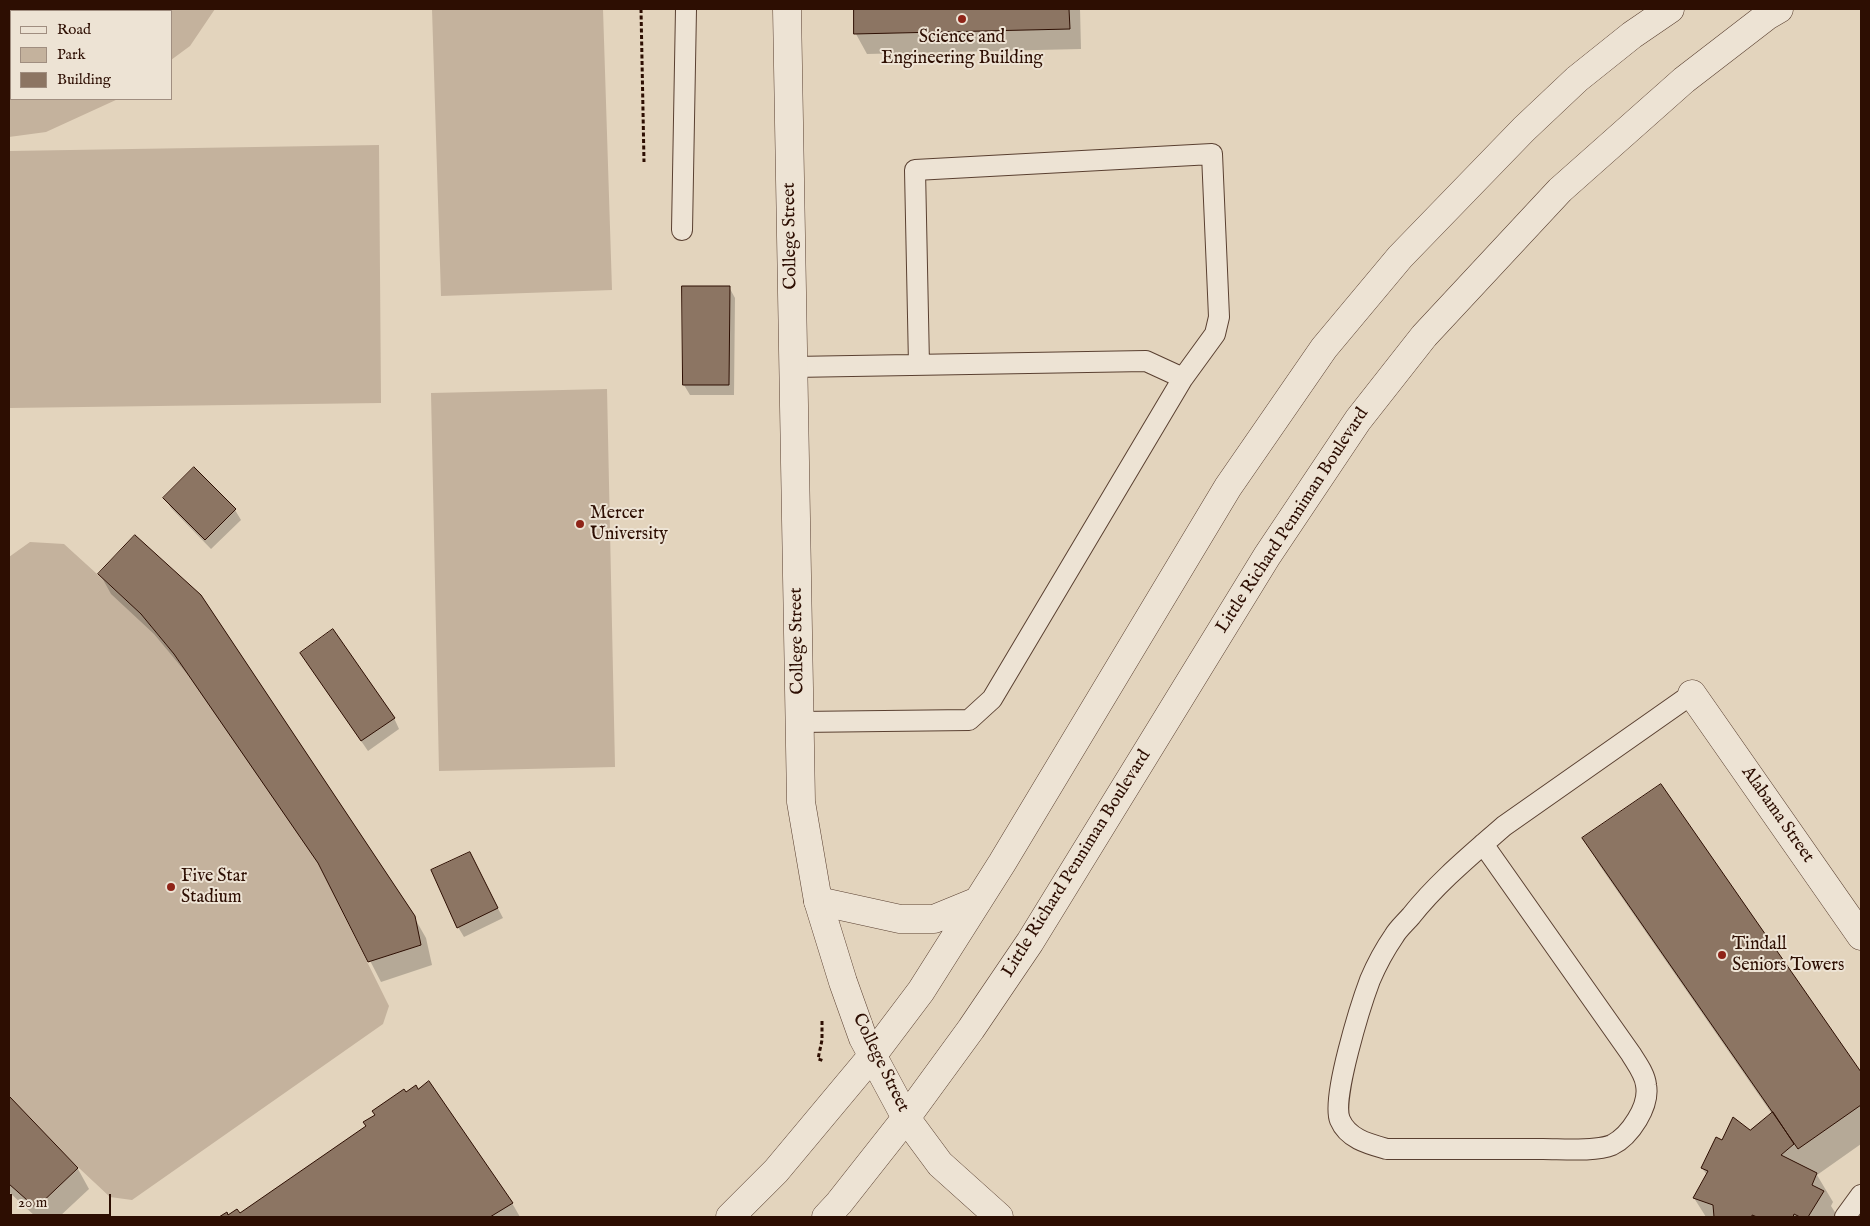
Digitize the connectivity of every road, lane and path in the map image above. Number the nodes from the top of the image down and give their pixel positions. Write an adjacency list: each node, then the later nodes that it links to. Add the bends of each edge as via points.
1 (641, 9): 6 (path)
2 (686, 9): 7 (lane)
3 (787, 9): 9 (street, College Street)
4 (1670, 9): 15 (street, via 1577,79 1524,129 1400,257 1324,348 1228,487)
5 (1779, 9): 18 (street, Little Richard Penniman Boulevard, via 1684,80 1560,190 1424,336 1358,420 1267,556 1030,942)
6 (644, 162)
7 (682, 230)
8 (919, 365): 9 (lane); 10 (lane, via 1146,361); 10 (lane, via 915,170 1212,154 1219,317 1215,334)
9 (792, 368): 12 (street, College Street)
10 (1183, 378): 12 (lane, via 992,699 984,707 969,720)
11 (1692, 694): 13 (lane); 16 (street, Alabama Street)
12 (799, 722): 14 (street, College Street, via 801,802)
13 (1482, 844): 13 (lane, via 1432,890 1394,936 1371,980 1345,1064 1338,1100 1339,1118 1343,1127 1354,1136 1387,1149 1576,1149 1611,1145 1628,1134 1637,1121 1647,1086 1643,1074)
14 (818, 901): 15 (street, via 900,919 934,919); 17 (street, College Street, via 843,982)
15 (978, 901): 17 (street, via 921,991)
16 (1861, 936)
17 (872, 1056): 18 (street, College Street); 20 (street, via 776,1171)
18 (906, 1118): 21 (street, Little Richard Penniman Boulevard); 22 (street, College Street, via 940,1164)
19 (1861, 1195): 23 (lane)
20 (730, 1217)
21 (826, 1217)
22 (999, 1217)
23 (1845, 1217)

